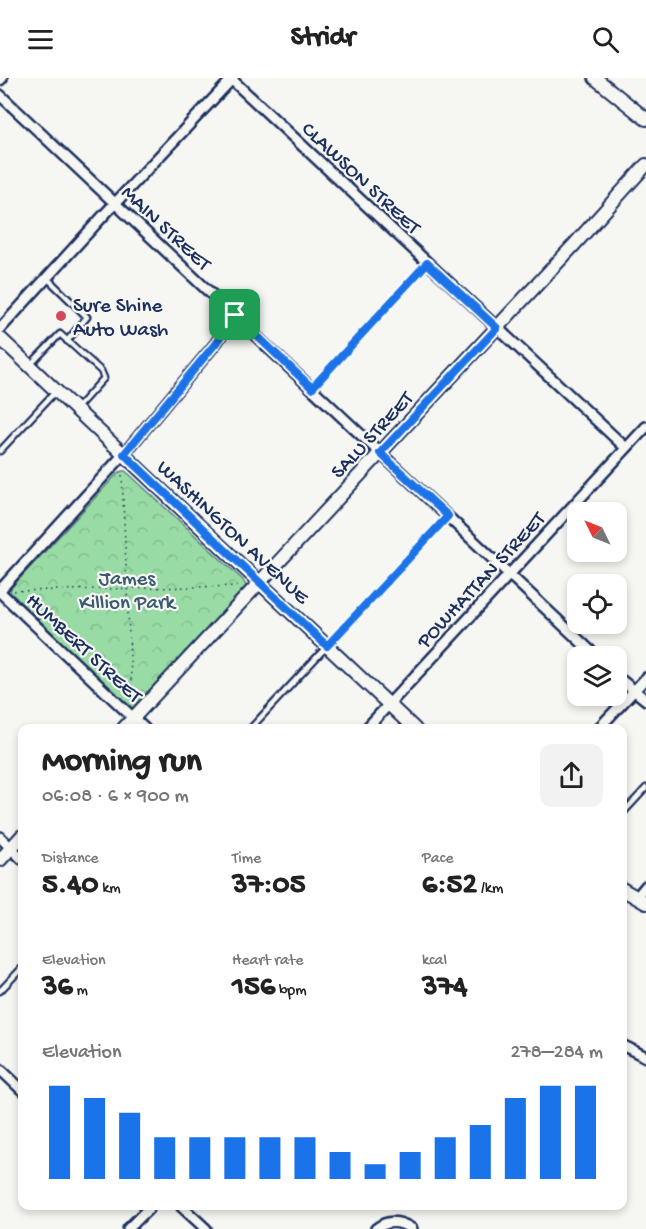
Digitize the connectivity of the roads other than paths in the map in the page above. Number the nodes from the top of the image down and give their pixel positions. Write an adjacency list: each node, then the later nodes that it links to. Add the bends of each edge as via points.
1 (232, 78): 6 (street); 7 (street, CLAWSON STREET)
2 (595, 78): 4 (street)
3 (0, 95): 6 (street, MAIN STREET)
4 (644, 114)
5 (646, 165): 10 (street, SALU STREET)
6 (115, 203): 8 (street); 9 (street, MAIN STREET)
7 (427, 263): 10 (street, CLAWSON STREET); 15 (lane)
8 (46, 278): 11 (street); 13 (lane, via 87,317)
9 (235, 315): 15 (street, MAIN STREET); 22 (street)
10 (497, 328): 19 (street, CLAWSON STREET); 21 (street, SALU STREET)
11 (0, 329)
12 (0, 338): 14 (street, WASHINGTON AVENUE)
13 (67, 341): 14 (lane, via 60,334); 17 (lane, via 104,378)
14 (29, 366): 16 (street, WASHINGTON AVENUE)
15 (312, 388): 21 (street, MAIN STREET)
16 (56, 391): 17 (street, WASHINGTON AVENUE); 20 (lane)
17 (76, 409): 22 (street, WASHINGTON AVENUE)
18 (646, 427): 19 (street, POWHATTAN STREET)
19 (627, 448): 24 (street, POWHATTAN STREET)
20 (0, 451)
21 (380, 453): 23 (street, MAIN STREET); 25 (street, SALU STREET)
22 (124, 454): 25 (street, WASHINGTON AVENUE); 26 (street)
23 (448, 516): 24 (street, MAIN STREET); 27 (lane)
24 (509, 574): 28 (street, MAIN STREET); 33 (street, POWHATTAN STREET)
25 (260, 582): 27 (street, WASHINGTON AVENUE); 34 (street, SALU STREET)
26 (0, 591): 34 (street, HUMBERT STREET)
27 (327, 646): 33 (street, WASHINGTON AVENUE); 37 (lane)
28 (585, 646)
29 (646, 678): 31 (street)
30 (627, 685): 31 (street)
31 (634, 691): 32 (street); 40 (street)
32 (646, 700)
33 (389, 704): 38 (street, POWHATTAN STREET); 39 (street, WASHINGTON AVENUE)
34 (133, 718): 35 (street, SALU STREET); 36 (street, HUMBERT STREET)
35 (128, 724)
36 (140, 724)
37 (255, 724)
38 (371, 724)
39 (410, 724)
40 (603, 724)
41 (646, 788): 42 (lane)
42 (627, 809)
43 (0, 837): 45 (street)
44 (18, 840): 45 (street)
45 (11, 848): 46 (street); 47 (street)
46 (18, 855)
47 (0, 860)
48 (646, 886): 50 (street)
49 (627, 892): 50 (street)
50 (641, 900)
51 (18, 972): 52 (lane)
52 (0, 992)
53 (627, 1047): 54 (street)
54 (646, 1057)
55 (0, 1069): 56 (street)
56 (18, 1086)
57 (146, 1210): 59 (street)
58 (185, 1210): 60 (street)
59 (129, 1229)
60 (206, 1229)
61 (376, 1229): 62 (street, via 390,1222)
62 (412, 1229)

